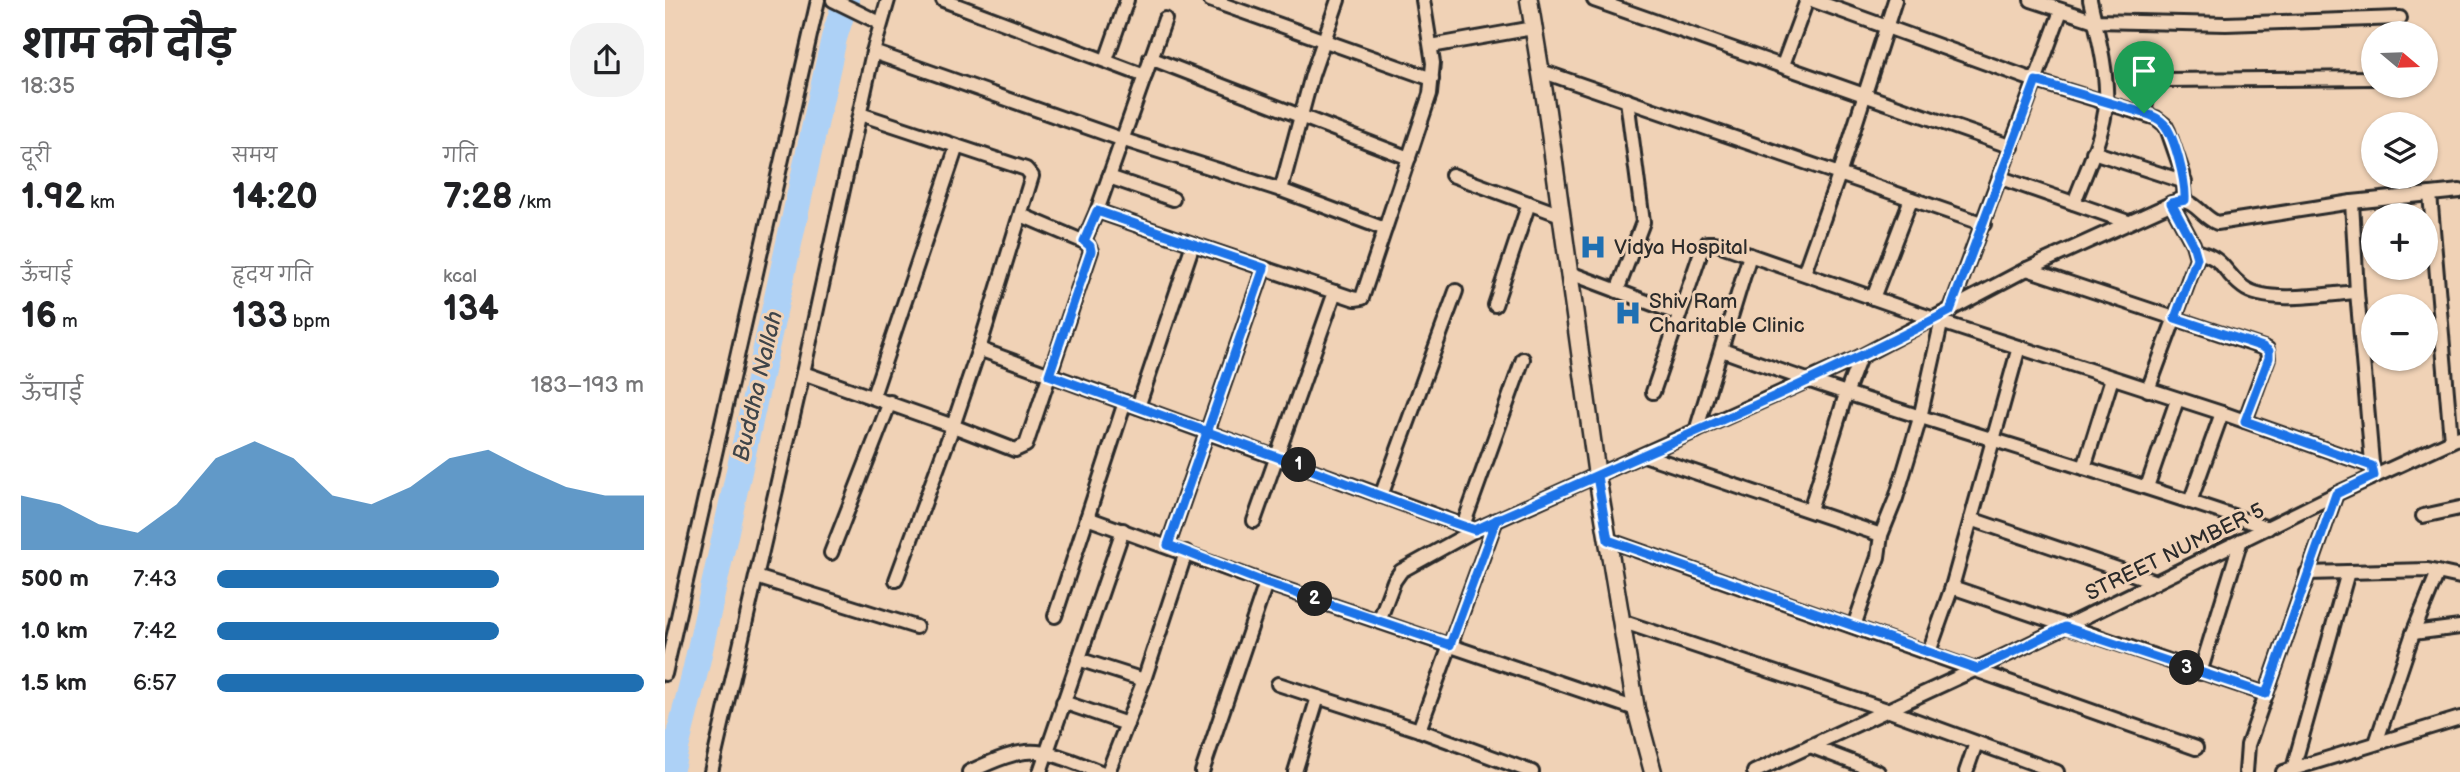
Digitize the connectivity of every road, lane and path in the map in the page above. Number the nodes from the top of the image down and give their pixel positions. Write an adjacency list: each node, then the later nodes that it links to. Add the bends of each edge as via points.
1 (818, 0): 153 (street)
2 (832, 0): 18 (street)
3 (888, 0): 18 (street)
4 (943, 0): 26 (street)
5 (1127, 0): 26 (street)
6 (1210, 0): 22 (street)
7 (1338, 0): 22 (street)
8 (1423, 0): 23 (street)
9 (1529, 0): 21 (street)
10 (1594, 0): 27 (street)
11 (1810, 0): 20 (street); 27 (street)
12 (1895, 0): 20 (street)
13 (2031, 0): 15 (street)
14 (2090, 0): 19 (street)
15 (2061, 11): 19 (street); 32 (street)
16 (2400, 18): 19 (street, via 2226,24)
17 (1165, 19): 25 (street)
18 (875, 21): 24 (street)
19 (2095, 21): 35 (street)
20 (1886, 27): 32 (street); 33 (street)
21 (1533, 28): 23 (street); 28 (street)
22 (1325, 40): 31 (street); 38 (street)
23 (1431, 46): 31 (street)
24 (873, 52): 37 (street); 39 (street)
25 (1150, 58): 29 (street); 38 (street)
26 (1106, 60): 29 (street)
27 (1783, 65): 33 (street)
28 (1541, 71): 34 (street); 61 (street)
29 (1145, 76): 39 (street)
30 (2361, 78): 36 (street, via 2163,79 2152,86)
31 (1432, 79): 43 (street)
32 (2036, 81): 35 (street); 41 (street)
33 (1863, 95): 41 (street); 45 (street)
34 (1627, 100): 45 (street); 74 (street, via 1643,222)
35 (2106, 103): 36 (street); 42 (street)
36 (2144, 113): 48 (street, via 2165,125)
37 (860, 114): 40 (street); 87 (street)
38 (1301, 117): 43 (street); 49 (street)
39 (1121, 139): 46 (street); 49 (street)
40 (957, 146): 60 (street, via 1030,172); 94 (street)
41 (2011, 147): 47 (street)
42 (2094, 152): 48 (street); 57 (street)
43 (1409, 158): 64 (street)
44 (1452, 175): 56 (street)
45 (1839, 175): 53 (street); 72 (street)
46 (1109, 177): 52 (street); 59 (street)
47 (2001, 178): 57 (street); 63 (street)
48 (2185, 182): 54 (street)
49 (1281, 190): 64 (street)
50 (2460, 191): 51 (street)
51 (2430, 194): 55 (street); 104 (street)
52 (1173, 199)
53 (1911, 199): 63 (street); 77 (street)
54 (2185, 200): 55 (street, via 2217,223); 58 (street)
55 (2353, 202): 76 (street)
56 (1529, 203): 61 (street); 78 (street)
57 (2074, 203): 62 (street)
58 (2171, 203): 62 (street); 67 (street)
59 (1097, 211): 65 (street); 66 (street)
60 (1021, 215): 65 (street); 83 (street)
61 (1561, 215): 71 (street)
62 (2128, 222): 70 (street)
63 (1984, 224): 80 (street)
64 (1385, 229): 75 (street, via 1362,298)
65 (1084, 241): 88 (street, via 1091,251)
66 (1193, 244): 69 (street); 97 (street)
67 (2196, 251): 76 (street, via 2219,259 2243,287 2261,296); 81 (street)
68 (1749, 255): 72 (street); 79 (street, via 1715,243 1704,245); 84 (street)
69 (1264, 268): 75 (street); 102 (street)
70 (2027, 269): 80 (street); 81 (street)
71 (1570, 273): 74 (street); 110 (street)
72 (1804, 273): 77 (street)
73 (1456, 290): 113 (street)
74 (1617, 291): 79 (street)
75 (1335, 292): 107 (street)
76 (2357, 292): 109 (street)
77 (1873, 298): 80 (street)
78 (1495, 305)
79 (1679, 314): 92 (street)
80 (1942, 316): 82 (street); 85 (street); 99 (street)
81 (2175, 318): 91 (street); 100 (street, via 2269,351)
82 (2019, 348): 89 (street); 105 (street)
83 (979, 349): 88 (street); 101 (street)
84 (1722, 350): 90 (street); 103 (street)
85 (1860, 357): 90 (street); 93 (street)
86 (1523, 359): 122 (street)
87 (803, 373): 94 (street); 134 (street)
88 (1049, 375): 97 (street); 101 (street, via 1023,447 1015,450)
89 (2112, 378): 91 (street); 108 (street)
90 (1806, 381): 93 (street); 103 (street)
91 (2148, 390): 95 (street)
92 (1653, 391)
93 (1846, 394): 99 (street); 116 (street)
94 (873, 396): 96 (street)
95 (2178, 400): 98 (street); 111 (street)
96 (890, 402): 101 (street); 130 (street)
97 (1131, 404): 102 (street); 118 (street)
98 (2222, 413): 100 (street); 114 (street)
99 (1920, 418): 105 (street); 125 (street)
100 (2245, 421): 109 (street)
101 (953, 426): 136 (street)
102 (1206, 431): 107 (street); 128 (street)
103 (1696, 431): 106 (street)
104 (2456, 439): 109 (street, STREET NUMBER 5)
105 (1994, 441): 108 (street); 119 (street)
106 (1644, 455): 110 (street); 116 (street)
107 (1278, 458): 113 (street); 121 (street)
108 (2084, 468): 111 (street)
109 (2373, 471): 112 (street, STREET NUMBER 5)
110 (1597, 476): 120 (street); 126 (street)
111 (2147, 487): 114 (street)
112 (2336, 494): 123 (street, STREET NUMBER 5); 133 (street)
113 (1381, 496): 122 (street)
114 (2190, 502): 123 (street)
115 (2460, 508): 117 (street)
116 (1810, 509): 125 (street)
117 (2423, 516)
118 (1087, 518): 124 (street); 140 (street)
119 (1971, 519): 137 (street); 139 (street)
120 (1496, 520): 122 (street); 148 (street)
121 (1254, 521)
122 (1469, 528): 141 (street, via 1401,571)
123 (2268, 528): 127 (street, STREET NUMBER 5)
124 (1123, 530): 128 (street); 150 (street)
125 (1881, 535): 143 (street)
126 (1608, 540): 142 (street); 143 (street)
127 (2241, 540): 137 (street, STREET NUMBER 5); 152 (street)
128 (1168, 545): 129 (street)
129 (1186, 552): 138 (street); 154 (street)
130 (831, 553)
131 (2348, 572): 132 (street); 133 (street); 171 (street)
132 (2438, 572): 135 (street); 147 (street)
133 (2307, 573): 156 (street)
134 (756, 577): 144 (street); 174 (street)
135 (2460, 577)
136 (896, 580)
137 (2156, 582): 145 (street, STREET NUMBER 5)
138 (1266, 583): 141 (street); 179 (street)
139 (1952, 587): 145 (street); 149 (street)
140 (1055, 616)
141 (1379, 621): 148 (street)
142 (1621, 621): 159 (street); 160 (street)
143 (1854, 626): 149 (street)
144 (916, 627)
145 (2065, 627): 151 (street, STREET NUMBER 5); 152 (street)
146 (2460, 627): 147 (street)
147 (2413, 633): 165 (street)
148 (1450, 645): 159 (street); 163 (street)
149 (1929, 652): 151 (street)
150 (1078, 659): 154 (street); 158 (street)
151 (1977, 669): 160 (street, STREET NUMBER 5); 167 (street)
152 (2200, 673): 156 (street)
153 (665, 674)
154 (1144, 680): 162 (street)
155 (1278, 684): 157 (street)
156 (2266, 694): 185 (street, via 2248,745)
157 (1318, 697): 163 (street); 180 (street)
158 (1063, 702): 162 (street); 168 (street)
159 (1636, 709): 182 (street)
160 (1887, 710): 164 (street); 166 (street, STREET NUMBER 5)
161 (2460, 718): 165 (street)
162 (1128, 724): 178 (street)
163 (1419, 730): 170 (street)
164 (1976, 743): 173 (street); 184 (street)
165 (2376, 743): 171 (street)
166 (1810, 746): 172 (street, STREET NUMBER 5); 183 (street)
167 (2196, 748)
168 (1047, 751): 169 (street, via 1025,751); 176 (street); 177 (street)
169 (994, 766): 175 (street)
170 (1507, 768): 181 (street)
171 (2288, 770)
172 (1758, 771)
173 (2049, 771)
174 (711, 772)
175 (969, 772)
176 (1040, 772)
177 (1101, 772)
178 (1108, 772)
179 (1202, 772)
180 (1295, 772)
181 (1532, 772)
182 (1653, 772)
183 (1878, 772)
184 (1966, 772)
185 (2246, 772)

